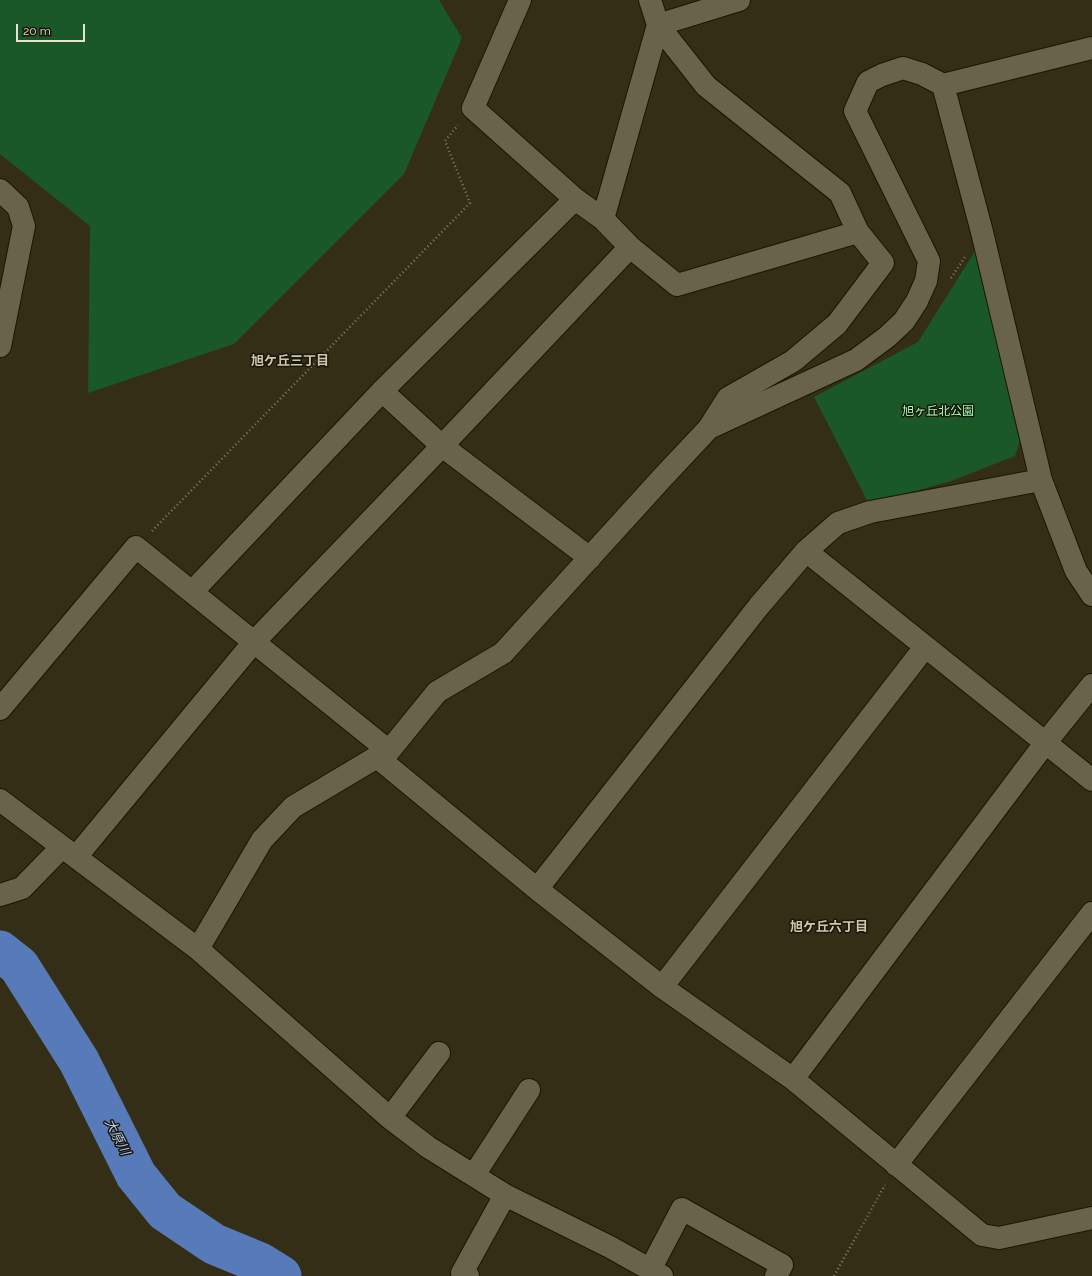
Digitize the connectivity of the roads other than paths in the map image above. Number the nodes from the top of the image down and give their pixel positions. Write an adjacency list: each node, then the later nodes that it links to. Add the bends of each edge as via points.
1 (520, 0): 8 (street, via 473,108)
2 (650, 0): 4 (street)
3 (739, 0): 4 (street)
4 (658, 25): 9 (street); 10 (street, via 706,86 840,193)
5 (1092, 48): 6 (street)
6 (943, 85): 14 (street, via 903,68 868,82 855,111 929,261 926,281 904,321 856,360); 16 (street, via 982,232)
7 (0, 190): 12 (street, via 18,207 24,226)
8 (575, 199): 9 (street); 13 (street)
9 (603, 219): 11 (street)
10 (858, 232): 11 (street, via 677,286); 14 (street, via 883,263 837,324 793,361 728,398)
11 (630, 247): 15 (street)
12 (0, 346)
13 (382, 391): 15 (street); 19 (street)
14 (709, 428): 18 (street)
15 (442, 446): 18 (street); 21 (street)
16 (1041, 480): 17 (street, via 870,512 838,523); 20 (street, via 1076,570)
17 (806, 552): 22 (street); 30 (street, via 759,606)
18 (590, 558): 26 (street, via 503,654 437,692)
19 (192, 592): 21 (street); 24 (street, via 136,547)
20 (1092, 595)
21 (253, 643): 26 (street); 29 (street)
22 (925, 647): 25 (street); 34 (street)
23 (1092, 685): 25 (street)
24 (0, 709)
25 (1046, 742): 27 (street); 36 (street)
26 (383, 754): 30 (street); 33 (street, via 293,808 262,840)
27 (1092, 780)
28 (0, 800): 29 (street)
29 (69, 852): 31 (street, via 22,888); 33 (street)
30 (537, 889): 34 (street)
31 (0, 895)
32 (1092, 913): 39 (street)
33 (198, 949): 38 (street)
34 (662, 987): 36 (street)
35 (439, 1053): 38 (street)
36 (793, 1079): 39 (street)
37 (529, 1090): 40 (street)
38 (390, 1118): 40 (street, via 428,1147)
39 (896, 1165): 42 (street, via 982,1235 999,1238)
40 (474, 1175): 41 (street)
41 (505, 1195): 43 (street); 44 (street, via 462,1273)
42 (1092, 1218)
43 (656, 1273): 45 (street, via 682,1209 782,1265)
44 (468, 1276)
45 (776, 1276)

